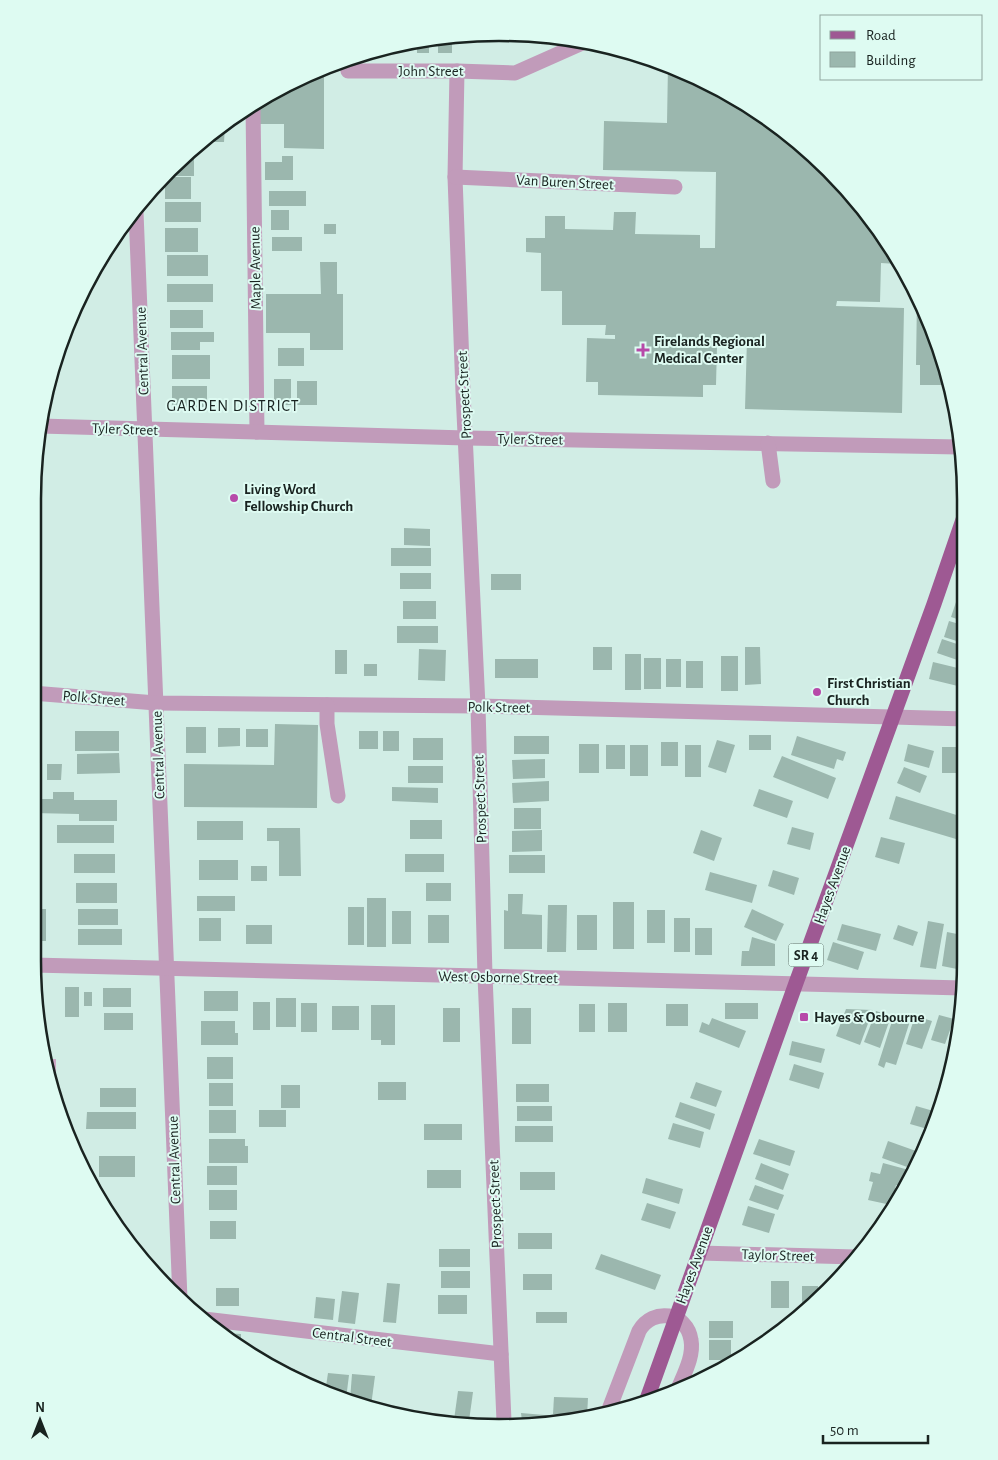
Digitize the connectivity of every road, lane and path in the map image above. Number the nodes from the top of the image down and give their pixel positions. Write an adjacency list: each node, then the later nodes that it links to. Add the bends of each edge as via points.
1 (573, 47): 3 (street, John Street, via 515,73)
2 (351, 66): 3 (street, John Street)
3 (457, 71): 5 (street, Prospect Street)
4 (253, 113): 10 (street, Maple Avenue)
5 (455, 177): 6 (street, Van Buren Street); 11 (street, Prospect Street)
6 (675, 187)
7 (136, 220): 9 (street, Central Avenue)
8 (47, 426): 9 (street, Tyler Street)
9 (145, 429): 10 (street, Tyler Street); 17 (street, Central Avenue)
10 (257, 432): 11 (street, Tyler Street)
11 (466, 438): 12 (street, Tyler Street); 19 (street, Prospect Street)
12 (768, 443): 13 (street, Tyler Street); 14 (street)
13 (954, 447)
14 (774, 480)
15 (957, 551): 20 (main road, Hayes Avenue / SR 4)
16 (41, 694): 17 (street, Polk Street)
17 (156, 703): 18 (street, Polk Street); 24 (street, Central Avenue)
18 (326, 704): 19 (street, Polk Street); 22 (street, via 326,724)
19 (478, 706): 20 (street, Polk Street); 25 (street, Prospect Street)
20 (893, 717): 21 (street, Polk Street); 26 (main road, Hayes Avenue / SR 4)
21 (957, 719)
22 (338, 796)
23 (41, 965): 24 (street, West Osborne Street)
24 (166, 968): 25 (street, West Osborne Street); 30 (street, Central Avenue)
25 (485, 976): 26 (street, West Osborne Street); 33 (street, Prospect Street)
26 (796, 983): 27 (street, West Osborne Street); 28 (main road, Hayes Avenue / SR 4)
27 (956, 988)
28 (699, 1253): 29 (street, Taylor Street); 31 (main road, Hayes Avenue / SR 4)
29 (848, 1257)
30 (180, 1289)
31 (675, 1317): 34 (street, via 686,1325 692,1343); 35 (main road, Hayes Avenue / SR 4); 36 (street, via 657,1317 641,1328)
32 (216, 1320): 33 (street, Central Street)
33 (501, 1354): 37 (street, Prospect Street)
34 (681, 1381)
35 (649, 1393)
36 (611, 1404)
37 (504, 1419)

